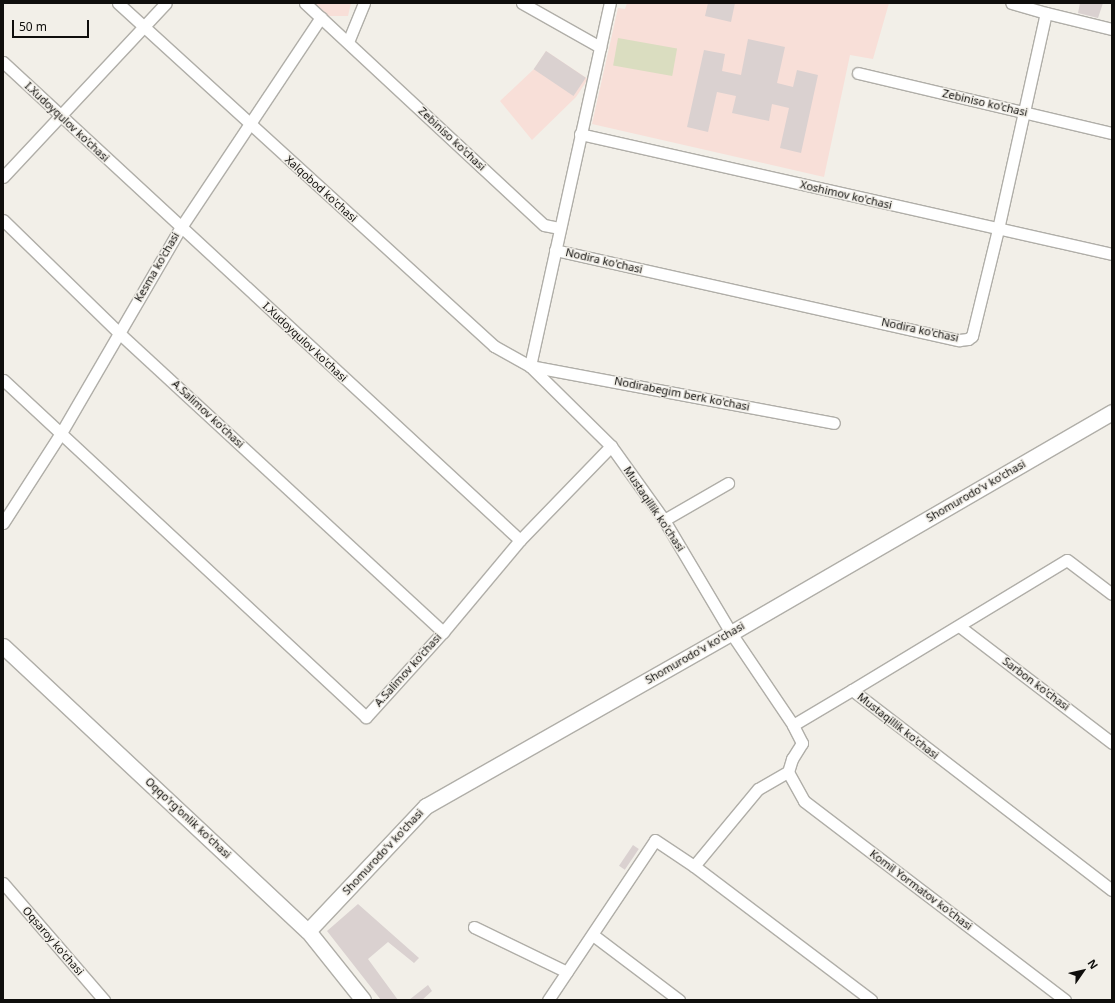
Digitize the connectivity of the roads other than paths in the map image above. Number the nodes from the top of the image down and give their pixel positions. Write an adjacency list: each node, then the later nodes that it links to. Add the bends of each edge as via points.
1 (118, 3): 10 (street, Xalqobod ko'chasi)
2 (166, 3): 10 (street)
3 (305, 3): 9 (street, Zebiniso ko'chasi)
4 (364, 3): 12 (street)
5 (522, 3): 13 (street)
6 (610, 3): 13 (street)
7 (1011, 3): 8 (street)
8 (1046, 13): 11 (street); 16 (street, Nodira ko'chasi)
9 (321, 17): 12 (street, Zebiniso ko'chasi); 18 (street, Kesma ko'chasi)
10 (144, 27): 17 (street); 18 (street, Xalqobod ko'chasi)
11 (1112, 29)
12 (348, 42): 24 (street, Zebiniso ko'chasi, via 544,225)
13 (600, 47): 20 (street)
14 (3, 62): 17 (street, I.Xudoyqulov ko'chasi)
15 (858, 73): 16 (street, Zebiniso ko'chasi)
16 (1024, 112): 19 (street, Zebiniso ko'chasi); 25 (street, Nodira ko'chasi)
17 (62, 116): 21 (street); 23 (street, I.Xudoyqulov ko'chasi)
18 (249, 123): 23 (street, Kesma ko'chasi); 29 (street, Xalqobod ko'chasi, via 494,346)
19 (1112, 132)
20 (580, 134): 24 (street); 25 (street, Xoshimov ko'chasi)
21 (3, 177)
22 (3, 220): 28 (street, A.Salimov ko'chasi)
23 (180, 227): 28 (street, Kesma ko'chasi); 38 (street, I.Xudoyqulov ko'chasi)
24 (560, 228): 26 (street)
25 (998, 229): 26 (street, Nodira ko'chasi, via 972,336 965,339); 27 (street, Xoshimov ko'chasi)
26 (555, 250): 29 (street)
27 (1112, 254)
28 (119, 332): 33 (street, Kesma ko'chasi); 41 (street, A.Salimov ko'chasi)
29 (530, 366): 32 (street, Nodirabegim berk ko'chasi); 34 (street, Mustaqillik ko'chasi)
30 (3, 380): 33 (street, A.Salimov ko'chasi)
31 (1112, 412): 42 (street, Shomurodo'v ko'chasi)
32 (834, 423)
33 (61, 433): 37 (street, Kesma ko'chasi); 41 (street, A.Salimov ko'chasi, via 366,717)
34 (611, 446): 36 (street, Mustaqillik ko'chasi); 38 (street)
35 (728, 483): 36 (street)
36 (664, 520): 42 (street, Mustaqillik ko'chasi)
37 (3, 524)
38 (520, 540): 41 (street)
39 (1112, 594): 40 (street, via 1067,560)
40 (959, 626): 44 (street); 46 (street, Sarbon ko'chasi)
41 (443, 632)
42 (731, 633): 45 (street, Mustaqillik ko'chasi); 52 (street, Shomurodo'v ko'chasi, via 426,806)
43 (3, 646): 52 (street, Oqqo'rg'onlik ko'chasi)
44 (852, 690): 45 (street, Mustaqillik ko'chasi); 50 (street, Mustaqillik ko'chasi)
45 (793, 726): 47 (street, via 802,743 792,759)
46 (1112, 743)
47 (788, 772): 48 (street, via 758,789); 60 (street, Komil Yormatov ko'chasi, via 804,801)
48 (694, 866): 53 (street, via 655,840); 59 (street)
49 (3, 882): 55 (street, Oqsaroy ko'chasi)
50 (1112, 890)
51 (474, 927): 54 (street)
52 (308, 932): 56 (street, Oqqo'rg'onlik ko'chasi)
53 (593, 935): 54 (street); 58 (street)
54 (567, 972): 57 (street)
55 (104, 1000)
56 (363, 1000)
57 (548, 1000)
58 (679, 1000)
59 (871, 1000)
60 (1065, 1000)

